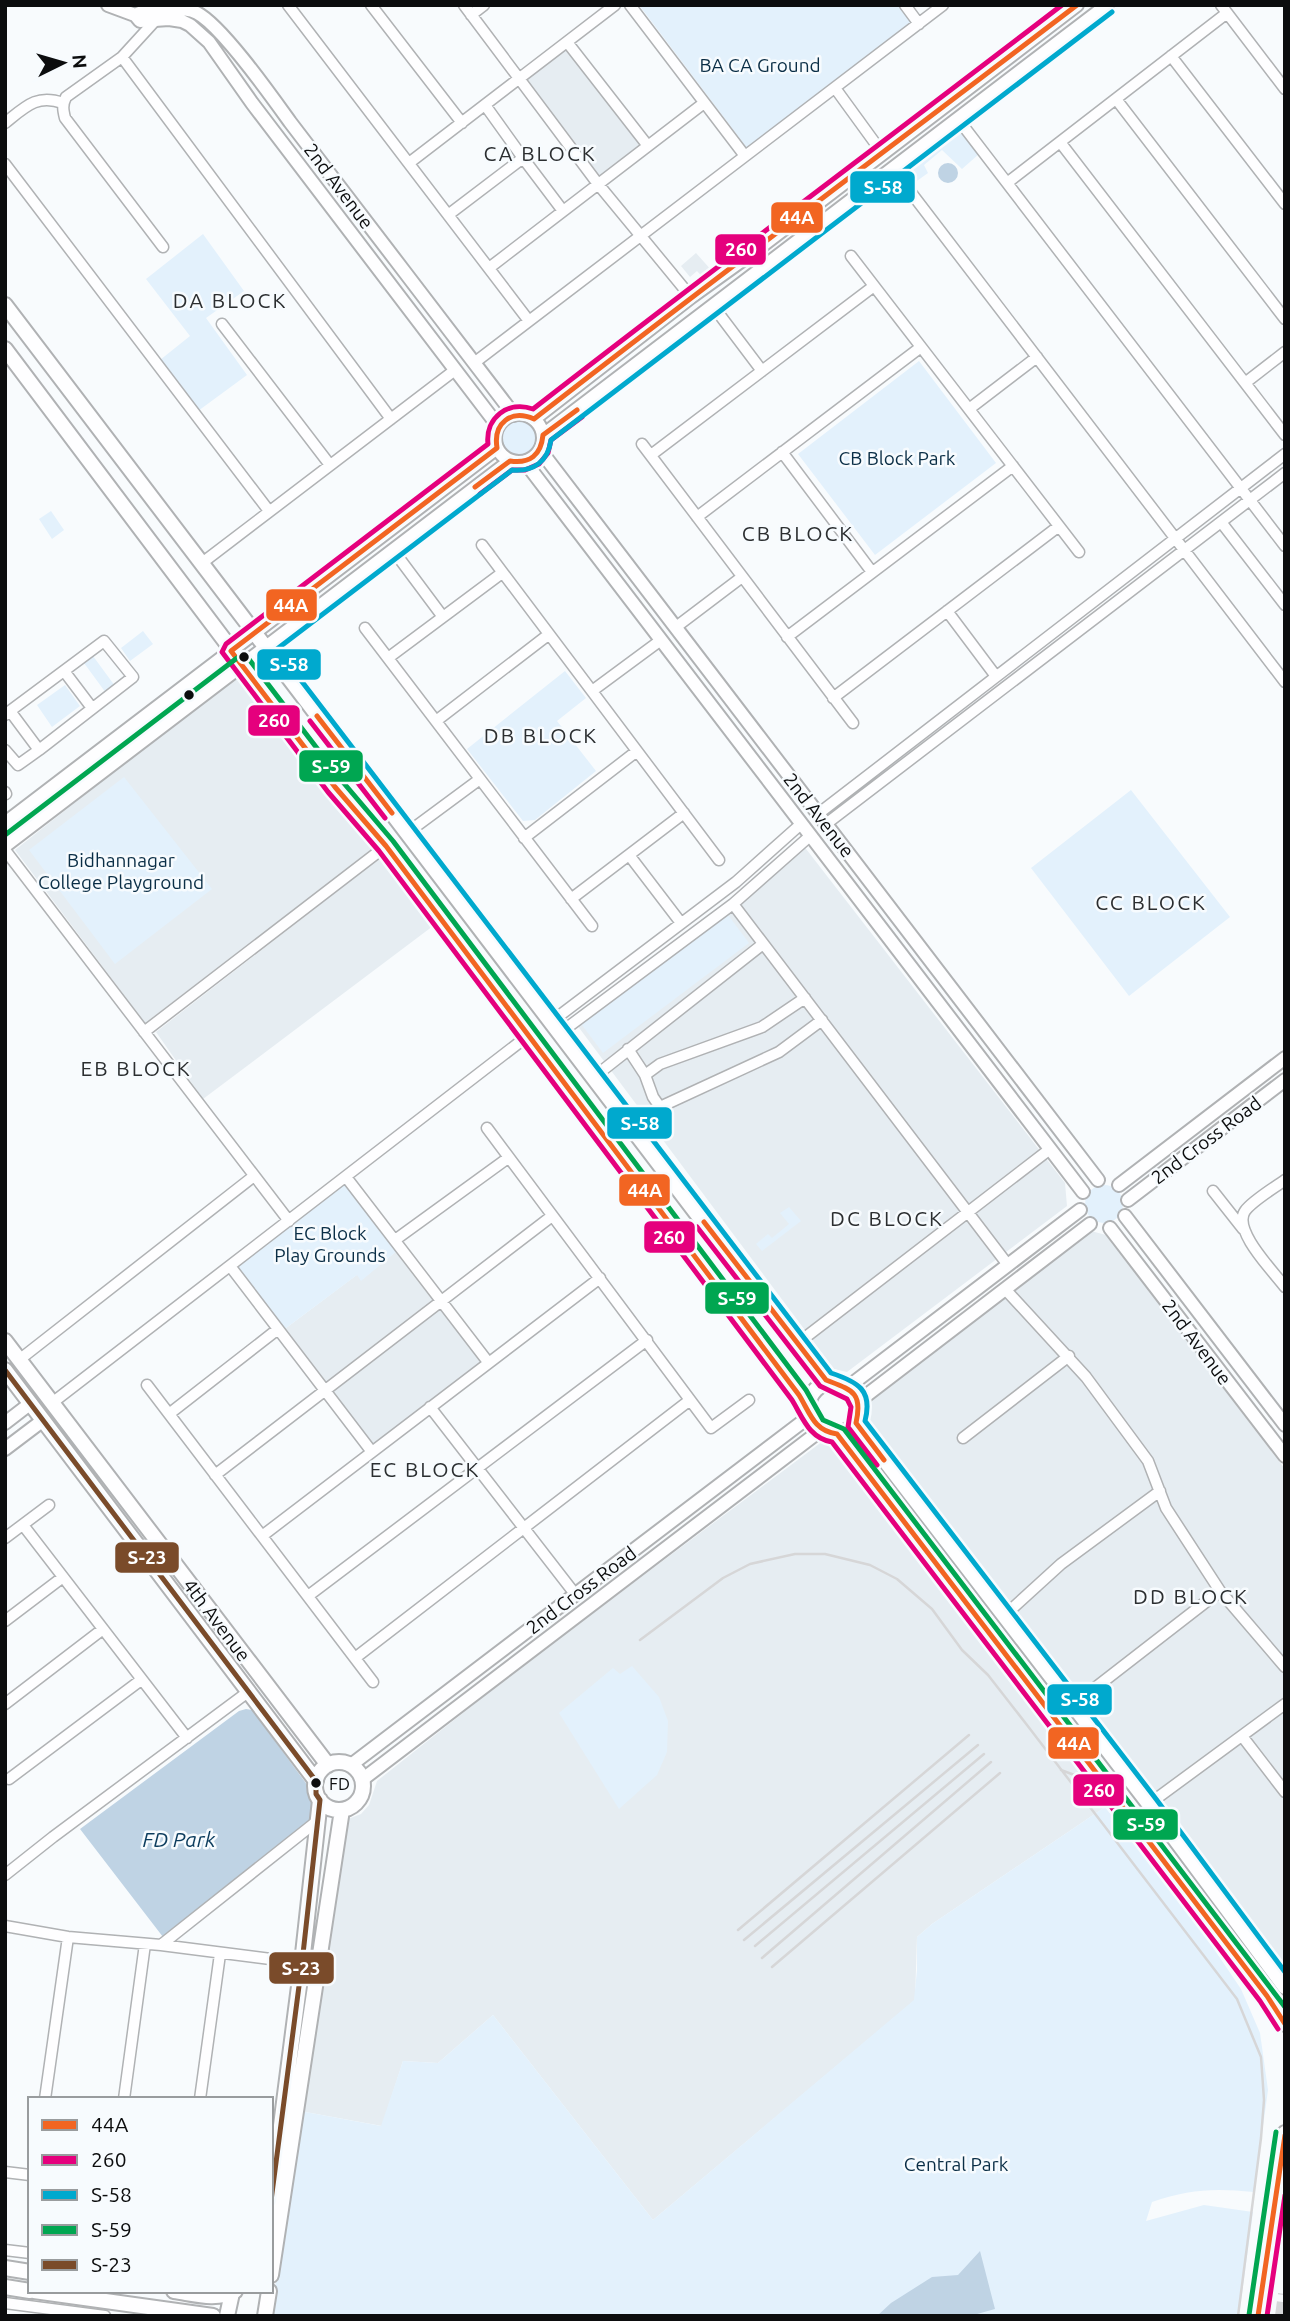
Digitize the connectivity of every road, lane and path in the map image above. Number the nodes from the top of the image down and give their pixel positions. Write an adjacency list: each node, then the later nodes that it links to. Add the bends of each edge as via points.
1 (108, 5): 15 (street, 2nd Avenue)
2 (288, 5): 38 (street)
3 (371, 5): 32 (street)
4 (464, 5): 14 (street)
5 (484, 5): 14 (street)
6 (615, 5): 18 (street)
7 (630, 5): 28 (street)
8 (905, 5): 17 (street)
9 (943, 5): 17 (street)
10 (1107, 5): 23 (street)
11 (1074, 6): 21 (street)
12 (202, 9): 15 (street, 2nd Avenue); 63 (street, 2nd Avenue)
13 (1224, 9): 19 (street); 25 (street)
14 (471, 15): 22 (street)
15 (135, 16): 16 (street, 2nd Avenue)
16 (154, 22): 20 (street); 64 (street, 2nd Avenue, via 183,21 209,43)
17 (919, 24): 24 (street)
18 (567, 42): 22 (street); 34 (street)
19 (1171, 56): 26 (street); 43 (street)
20 (122, 57): 27 (street); 69 (street)
21 (994, 69): 23 (street); 35 (street)
22 (520, 78): 29 (street); 42 (street)
23 (1006, 82): 30 (street)
24 (835, 88): 35 (street); 36 (street)
25 (1285, 89)
26 (1116, 99): 33 (street); 54 (street)
27 (63, 103): 31 (street, via 40,99); 47 (street, via 65,118)
28 (704, 103): 34 (street); 36 (street)
29 (485, 105): 32 (street); 37 (street)
30 (958, 119): 40 (street); 41 (street)
31 (5, 123)
32 (462, 123): 38 (street)
33 (1060, 142): 41 (street); 66 (street)
34 (648, 146): 42 (street)
35 (883, 154): 51 (street)
36 (745, 156): 46 (street)
37 (523, 158): 44 (street); 45 (street)
38 (409, 163): 45 (street)
39 (5, 164): 87 (street)
40 (893, 169): 53 (street); 62 (street)
41 (1007, 183): 85 (street)
42 (598, 184): 44 (street); 46 (street)
43 (1285, 204)
44 (563, 211): 49 (street)
45 (448, 215): 49 (street)
46 (640, 236): 51 (street); 55 (street)
47 (163, 247)
48 (851, 256): 50 (street)
49 (489, 268): 55 (street)
50 (874, 286): 58 (street); 65 (street)
51 (691, 297): 57 (street)
52 (5, 305): 97 (main road)
53 (713, 306): 61 (street); 65 (street)
54 (1285, 319)
55 (529, 321): 63 (street)
56 (222, 324): 82 (street)
57 (637, 341): 61 (street); 70 (street)
58 (921, 347): 67 (street); 77 (street)
59 (5, 349): 113 (main road)
60 (1285, 352): 66 (street)
61 (648, 355): 73 (street)
62 (1037, 357): 67 (street); 91 (street)
63 (474, 363): 68 (street, 2nd Avenue)
64 (455, 370): 69 (street); 71 (street, 2nd Avenue)
65 (762, 371): 79 (street)
66 (1245, 383): 72 (street)
67 (969, 409): 83 (street)
68 (514, 415): 70 (street); 71 (street)
69 (391, 419): 82 (street)
70 (534, 419): 73 (street)
71 (498, 426): 75 (street)
72 (1285, 435)
73 (543, 436): 76 (street)
74 (642, 443): 79 (street)
75 (497, 448): 80 (street); 107 (street)
76 (540, 450): 81 (street); 104 (street, 2nd Avenue)
77 (782, 452): 88 (street); 98 (street)
78 (1285, 454): 85 (street)
79 (651, 455): 88 (street)
80 (510, 461): 81 (street); 94 (street)
81 (525, 462): 110 (street, 2nd Avenue)
82 (330, 465): 87 (street)
83 (1013, 466): 90 (street); 98 (street)
84 (1285, 473): 86 (street)
85 (1240, 488): 86 (street); 91 (street)
86 (1250, 500): 89 (street); 93 (street)
87 (269, 511): 97 (street)
88 (697, 517): 100 (street)
89 (1221, 522): 95 (street); 101 (street)
90 (1059, 526): 96 (street); 102 (street)
91 (1175, 537): 95 (street); 106 (street)
92 (482, 545): 99 (street)
93 (1285, 546)
94 (393, 550): 103 (street); 112 (street)
95 (1184, 550): 111 (street); 118 (street)
96 (1079, 552)
97 (202, 562): 107 (main road)
98 (872, 572): 109 (street)
99 (502, 573): 103 (street); 108 (street)
100 (742, 577): 104 (street); 109 (street)
101 (1285, 605)
102 (947, 611): 117 (street); 120 (street)
103 (443, 617): 114 (street)
104 (676, 627): 132 (street, 2nd Avenue)
105 (365, 628): 114 (street)
106 (1053, 631): 111 (street); 117 (street)
107 (255, 632): 112 (main road); 113 (street)
108 (548, 635): 119 (street); 123 (street)
109 (787, 637): 120 (street)
110 (661, 640): 119 (street); 134 (street, 2nd Avenue)
111 (1063, 642): 132 (street)
112 (265, 647): 115 (street); 135 (main road)
113 (231, 650): 115 (main road); 125 (street)
114 (388, 658): 123 (street)
115 (242, 665): 129 (street); 138 (main road)
116 (64, 671): 121 (street); 121 (street, via 104,640 133,677); 122 (street)
117 (995, 675): 132 (street)
118 (1285, 682)
119 (592, 691): 127 (street)
120 (833, 698): 124 (street)
121 (92, 708): 126 (street)
122 (7, 713): 126 (street)
123 (436, 721): 130 (street)
124 (853, 723)
125 (101, 749): 129 (street); 133 (street)
126 (39, 750): 128 (street, via 19,765)
127 (637, 751): 131 (street); 137 (street)
128 (7, 756)
129 (113, 765): 139 (street)
130 (480, 779): 135 (street); 137 (street)
131 (684, 813): 140 (street); 141 (street)
132 (822, 819): 142 (street, 2nd Avenue)
133 (5, 823)
134 (800, 824): 136 (street, 2nd Avenue); 145 (street)
135 (407, 833): 151 (main road)
136 (810, 836): 143 (street, 2nd Avenue); 146 (street)
137 (524, 838): 144 (street)
138 (386, 846): 152 (main road); 156 (street)
139 (5, 848): 156 (street)
140 (629, 855): 144 (street); 148 (street)
141 (719, 860)
142 (856, 863): 143 (street); 168 (street, 2nd Avenue)
143 (840, 874): 164 (street, 2nd Avenue)
144 (571, 899): 149 (street)
145 (708, 903): 147 (street); 148 (street)
146 (733, 904): 147 (street); 150 (street)
147 (718, 915): 155 (street)
148 (681, 923): 155 (street)
149 (592, 926)
150 (763, 944): 153 (street); 158 (street)
151 (504, 960): 152 (main road); 155 (main road)
152 (484, 976): 157 (main road)
153 (805, 998): 154 (street); 160 (street, via 762,1027 660,1063)
154 (822, 1020): 160 (street, via 779,1052 660,1107); 175 (street)
155 (555, 1027): 161 (main road)
156 (144, 1032): 166 (street)
157 (529, 1035): 167 (street); 207 (main road)
158 (628, 1049): 160 (street); 161 (street)
159 (1285, 1058): 170 (street)
160 (645, 1074)
161 (594, 1077): 192 (main road)
162 (1285, 1080): 173 (street, 2nd Cross Road)
163 (487, 1128): 165 (street)
164 (1050, 1149): 172 (street, 2nd Avenue); 175 (street)
165 (508, 1158): 176 (street); 182 (street)
166 (254, 1176): 178 (street); 194 (street)
167 (346, 1177): 178 (street); 182 (street)
168 (1098, 1180): 170 (street); 172 (street)
169 (1285, 1180): 181 (street, via 1245,1211)
170 (1119, 1185): 173 (street)
171 (1213, 1191): 181 (street)
172 (1083, 1192): 174 (street)
173 (1128, 1200): 177 (street)
174 (1080, 1210): 179 (street); 183 (street)
175 (969, 1213): 183 (street); 192 (street)
176 (552, 1216): 185 (street); 188 (street)
177 (1125, 1216): 180 (street); 212 (street, 2nd Avenue)
178 (289, 1220): 184 (street)
179 (1090, 1224): 180 (street); 187 (street)
180 (1110, 1228): 216 (street, 2nd Avenue)
181 (1242, 1229): 186 (street)
182 (395, 1240): 188 (street)
183 (1008, 1265): 199 (street)
184 (230, 1266): 189 (street); 205 (street)
185 (600, 1278): 190 (street); 195 (street)
186 (1284, 1284)
187 (1005, 1289): 193 (street); 203 (street)
188 (442, 1301): 195 (street); 200 (street)
189 (278, 1329): 200 (street); 208 (street)
190 (647, 1340): 201 (street); 220 (street)
191 (5, 1341): 194 (main road, 4th Avenue)
192 (798, 1343): 197 (main road)
193 (1069, 1356): 215 (street); 223 (street, via 1148,1461)
194 (19, 1360): 205 (main road, 4th Avenue)
195 (488, 1362): 206 (street)
196 (5, 1370): 204 (main road, 4th Avenue)
197 (831, 1383): 199 (main road); 207 (main road, via 810,1398)
198 (147, 1385): 208 (street)
199 (848, 1387): 203 (main road)
200 (325, 1390): 218 (street); 221 (street)
201 (690, 1400): 202 (street, via 712,1428); 226 (street)
202 (749, 1400)
203 (859, 1401): 211 (main road)
204 (31, 1403): 209 (main road, 4th Avenue); 210 (street)
205 (52, 1403): 219 (main road, 4th Avenue)
206 (430, 1407): 218 (street); 220 (street)
207 (809, 1412): 213 (main road); 229 (street, 2nd Cross Road)
208 (169, 1414): 221 (street)
209 (42, 1421): 217 (street); 222 (main road, 4th Avenue)
210 (5, 1423)
211 (856, 1423): 214 (main road); 237 (main road)
212 (1285, 1424)
213 (821, 1430): 214 (main road); 230 (street, 2nd Cross Road)
214 (837, 1434): 268 (main road)
215 (963, 1438)
216 (1282, 1447)
217 (5, 1449)
218 (372, 1452): 227 (street)
219 (97, 1462): 222 (main road); 231 (main road, 4th Avenue)
220 (477, 1467): 226 (street); 236 (street)
221 (215, 1475): 227 (street)
222 (83, 1476): 233 (main road, 4th Avenue)
223 (1160, 1491): 234 (street, via 1173,1520); 237 (street, via 1061,1564)
224 (49, 1505): 225 (street)
225 (23, 1525): 228 (street); 232 (street)
226 (524, 1528): 235 (street); 240 (street)
227 (262, 1536): 236 (street)
228 (5, 1538)
229 (634, 1550): 230 (street); 235 (street, 2nd Cross Road)
230 (646, 1564): 253 (street, 2nd Cross Road)
231 (181, 1573): 233 (main road); 250 (main road, 4th Avenue)
232 (63, 1577): 238 (street); 239 (street)
233 (164, 1584): 244 (main road, 4th Avenue)
234 (1220, 1591): 241 (street); 247 (street)
235 (575, 1594): 251 (street, 2nd Cross Road)
236 (308, 1596): 240 (street)
237 (1004, 1616): 247 (main road)
238 (5, 1621)
239 (103, 1629): 242 (street); 245 (street)
240 (355, 1658): 243 (street)
241 (1285, 1667)
242 (141, 1680): 249 (street); 252 (street)
243 (373, 1682)
244 (248, 1692): 249 (street); 254 (main road, 4th Avenue)
245 (5, 1704)
246 (1285, 1704): 248 (street)
247 (1073, 1705): 257 (main road)
248 (1242, 1736): 255 (street); 257 (street)
249 (187, 1738): 260 (street)
250 (328, 1765): 251 (main road); 254 (main road)
251 (352, 1765): 253 (main road)
252 (9, 1779)
253 (363, 1779): 258 (main road, via 359,1801)
254 (316, 1781): 256 (main road)
255 (1285, 1792)
256 (320, 1800): 258 (main road); 259 (main road)
257 (1149, 1804): 267 (main road)
258 (342, 1810): 269 (main road)
259 (316, 1822): 264 (street); 266 (main road)
260 (5, 1875)
261 (5, 1926): 262 (street)
262 (68, 1937): 263 (street); 270 (street)
263 (145, 1944): 264 (street); 271 (street)
264 (161, 1945): 265 (street)
265 (220, 1954): 266 (street); 272 (street)
266 (302, 1963): 269 (main road)
267 (1285, 1987)
268 (1285, 2024)
269 (302, 2027): 276 (main road); 279 (main road)
270 (45, 2097)
271 (124, 2097)
272 (200, 2097)
273 (1285, 2133): 292 (main road)
274 (5, 2172): 275 (street)
275 (28, 2175)
276 (273, 2192)
277 (5, 2250): 278 (street)
278 (28, 2253)
279 (273, 2259)
280 (5, 2268): 281 (main road)
281 (28, 2272)
282 (5, 2287): 283 (main road)
283 (28, 2290)
284 (47, 2293): 290 (main road)
285 (188, 2293): 286 (main road, via 215,2297)
286 (229, 2293)
287 (233, 2293): 291 (main road)
288 (5, 2303): 289 (street)
289 (105, 2316)
290 (214, 2316)
291 (227, 2316)
292 (1258, 2316)

